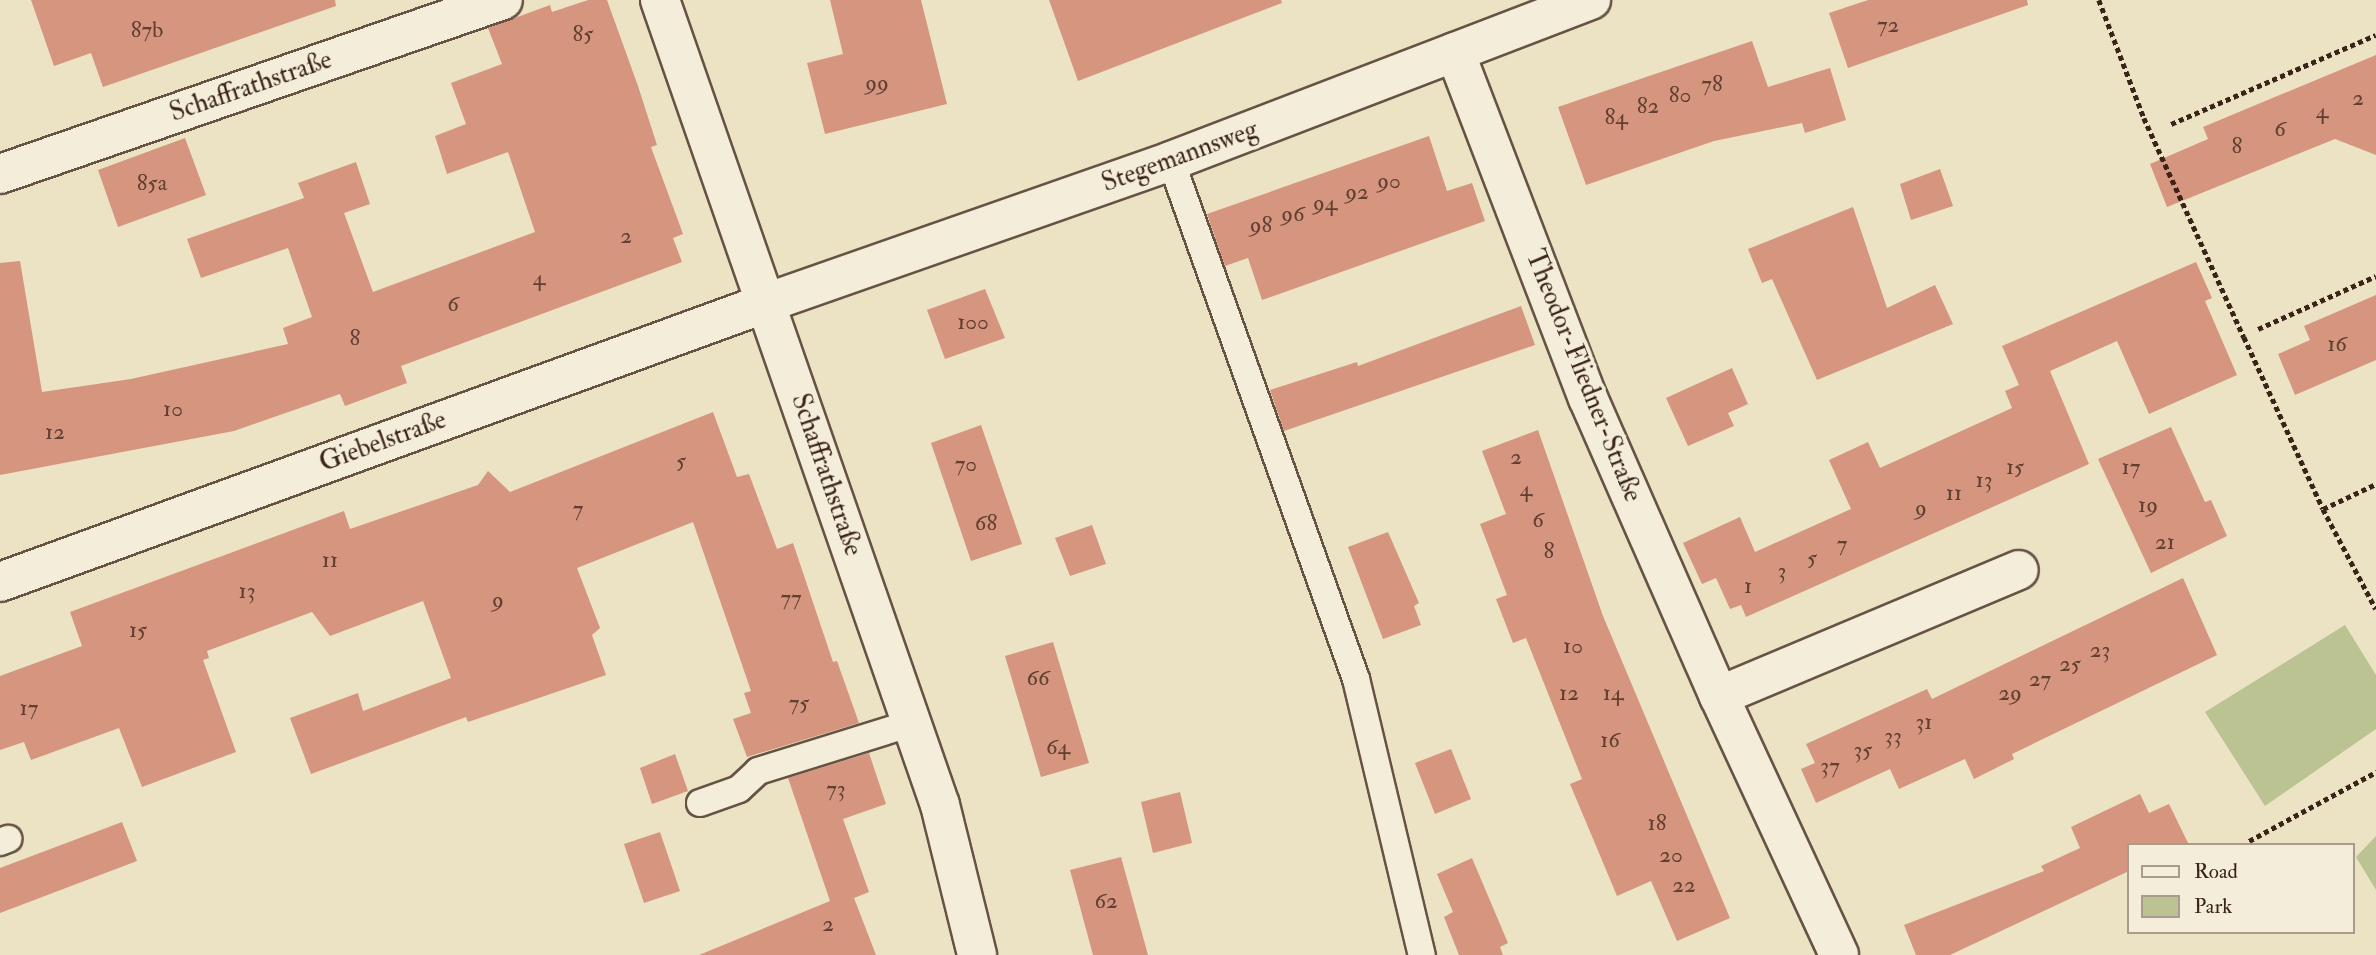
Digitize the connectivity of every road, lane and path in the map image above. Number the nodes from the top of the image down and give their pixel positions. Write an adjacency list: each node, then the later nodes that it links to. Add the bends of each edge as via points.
1 (503, 0): 9 (street, Schaffrathstraße)
2 (660, 0): 11 (street, Schaffrathstraße)
3 (1591, 0): 6 (street, Stegemannsweg)
4 (2099, 0): 14 (path, via 2144,118)
5 (2376, 35): 7 (path)
6 (1455, 52): 8 (street, Stegemannsweg); 18 (street, Theodor-Fliedner-Straße, via 1588,398)
7 (2171, 124)
8 (1171, 161): 11 (street, Stegemannsweg); 24 (lane, via 1356,679)
9 (0, 174)
10 (2376, 276): 12 (path)
11 (766, 303): 16 (street, Giebelstraße); 19 (street, Schaffrathstraße)
12 (2258, 329)
13 (2376, 484): 14 (path)
14 (2323, 509): 17 (path)
15 (2018, 570): 18 (street)
16 (0, 582)
17 (2376, 609)
18 (1719, 696): 25 (street, Theodor-Fliedner-Straße)
19 (912, 723): 21 (lane, via 758,771 739,789); 23 (street, Schaffrathstraße, via 940,805)
20 (2376, 772): 22 (path)
21 (700, 803)
22 (2249, 841)
23 (977, 955)
24 (1422, 955)
25 (1839, 955)

